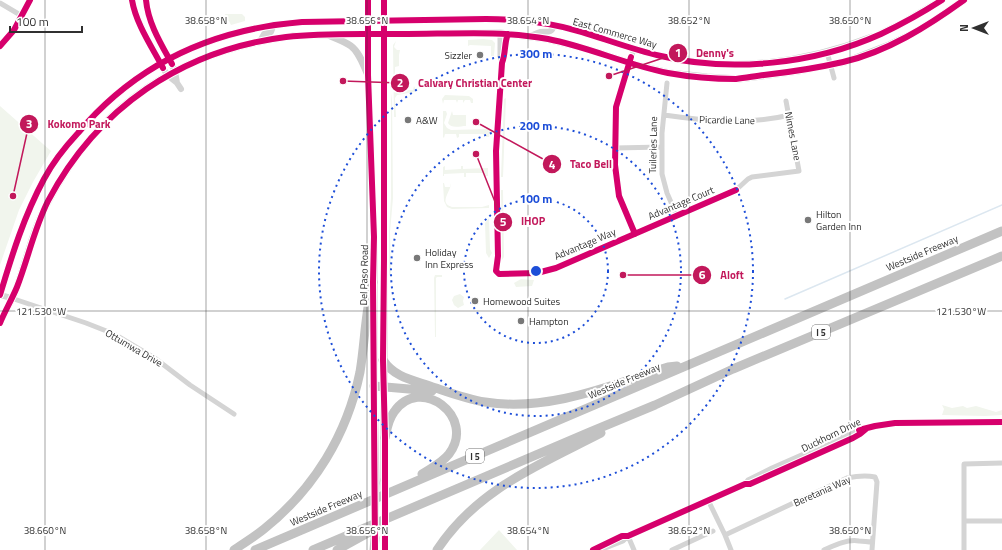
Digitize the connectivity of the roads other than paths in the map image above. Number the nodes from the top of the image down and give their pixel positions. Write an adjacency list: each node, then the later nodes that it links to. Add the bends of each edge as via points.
1 (30, 0): 9 (street)
2 (132, 0): 27 (street, via 145,35)
3 (146, 0): 25 (street, via 149,17)
4 (368, 0): 10 (main road, Del Paso Road)
5 (384, 0): 11 (main road, Del Paso Road)
6 (942, 0): 17 (main road, East Commerce Way)
7 (964, 0): 28 (main road, via 936,20 889,45 845,62)
8 (0, 3): 9 (street)
9 (22, 16): 22 (street)
10 (368, 20): 11 (main road, East Commerce Way); 12 (main road, East Commerce Way); 14 (main road, Del Paso Road)
11 (383, 20): 13 (main road, East Commerce Way, via 500,19); 15 (main road, Del Paso Road)
12 (274, 24): 21 (street, via 271,32 264,34); 25 (main road, East Commerce Way, via 238,31)
13 (554, 26): 19 (street, via 549,32); 23 (main road, East Commerce Way)
14 (368, 34): 15 (main road); 18 (main road); 31 (main road, Del Paso Road)
15 (383, 34): 16 (main road); 48 (main road, Del Paso Road)
16 (504, 34): 19 (main road); 42 (street, Advantage Way, via 500,56 502,63 496,151 496,271 501,275 549,270)
17 (880, 34): 20 (street, East Commerce Way)
18 (328, 35): 21 (main road, via 290,36); 31 (main road, via 354,49)
19 (530, 36): 26 (main road, via 584,48)
20 (872, 38): 24 (main road, East Commerce Way)
21 (260, 41): 29 (main road, via 217,52)
22 (0, 46)
23 (634, 49): 24 (main road, East Commerce Way, via 678,60 733,64 788,60); 26 (street)
24 (827, 52): 28 (street)
25 (169, 59): 27 (main road, East Commerce Way); 29 (street)
26 (629, 63): 28 (main road, via 669,73 739,79); 38 (street, via 616,107)
27 (161, 64): 30 (street); 45 (main road, East Commerce Way, via 110,98 65,148 45,178 26,215)
28 (831, 64): 32 (street)
29 (175, 71): 30 (main road); 30 (street, via 179,86)
30 (167, 75): 46 (main road, via 141,91 90,138 62,176 45,208)
31 (368, 75): 44 (main road, Del Paso Road, via 374,237)
32 (834, 78)
33 (667, 82): 35 (street, Tuileries Lane)
34 (786, 102): 36 (street, Nimes Lane)
35 (664, 115): 36 (street, Picardie Lane, via 713,121 772,120); 37 (street, Tuileries Lane)
36 (790, 115): 39 (street, Nimes Lane)
37 (662, 147): 38 (street); 40 (street, Tuileries Lane, via 663,182)
38 (615, 148): 42 (street, via 616,178 620,196)
39 (799, 171): 40 (street, Advantage Court, via 752,177 736,190)
40 (677, 216): 42 (street, Advantage Court)
41 (1002, 231): 49 (highway, Westside Freeway / I 5)
42 (635, 234)
43 (1002, 256): 53 (highway, I 5, via 733,369)
44 (373, 282): 50 (main road, Del Paso Road); 68 (highway, via 356,389 335,444 298,497 263,530)
45 (0, 295): 46 (street, Ottumwa Drive)
46 (11, 298): 47 (main road); 54 (street, Ottumwa Drive, via 114,334 156,359)
47 (0, 323)
48 (383, 360): 51 (main road, Del Paso Road); 52 (highway, via 389,369 399,375)
49 (694, 362): 52 (highway, via 668,367 570,398 540,403 500,404); 58 (highway, Westside Freeway / I 5)
50 (374, 386): 51 (highway); 66 (main road, Del Paso Road, bridge)
51 (383, 387): 52 (highway); 56 (main road, Del Paso Road)
52 (456, 395)
53 (655, 405): 60 (highway, I 5); 74 (highway, via 502,485 461,520)
54 (234, 414)
55 (1002, 422): 59 (street, Duckhorn Drive, via 895,423 875,426 750,484)
56 (385, 438): 58 (highway, via 394,412 402,404 418,398 430,398 441,403 449,412 456,427 456,439 448,456); 73 (main road, Del Paso Road, bridge)
57 (1002, 463): 61 (street, via 964,464)
58 (395, 490): 69 (highway, Westside Freeway / I 5)
59 (708, 500): 64 (street); 65 (street, Duckhorn Drive)
60 (415, 507): 70 (highway, I 5); 71 (highway)
61 (964, 521): 62 (street); 82 (street)
62 (1002, 521)
63 (713, 531): 78 (street)
64 (725, 535): 67 (street, Beretania Way, via 848,478 868,476 875,477 877,482); 79 (street)
65 (628, 536): 75 (street, Duckhorn Drive, via 622,536); 76 (street, via 624,541); 77 (street)
66 (375, 538): 72 (highway)
67 (872, 542): 80 (street, via 850,541); 81 (street, Beretania Way)
68 (234, 550)
69 (255, 550)
70 (313, 550)
71 (337, 550)
72 (375, 550)
73 (385, 550)
74 (437, 550)
75 (593, 550)
76 (600, 550)
77 (634, 550)
78 (672, 550)
79 (730, 550)
80 (824, 550)
81 (872, 550)
82 (964, 550)

